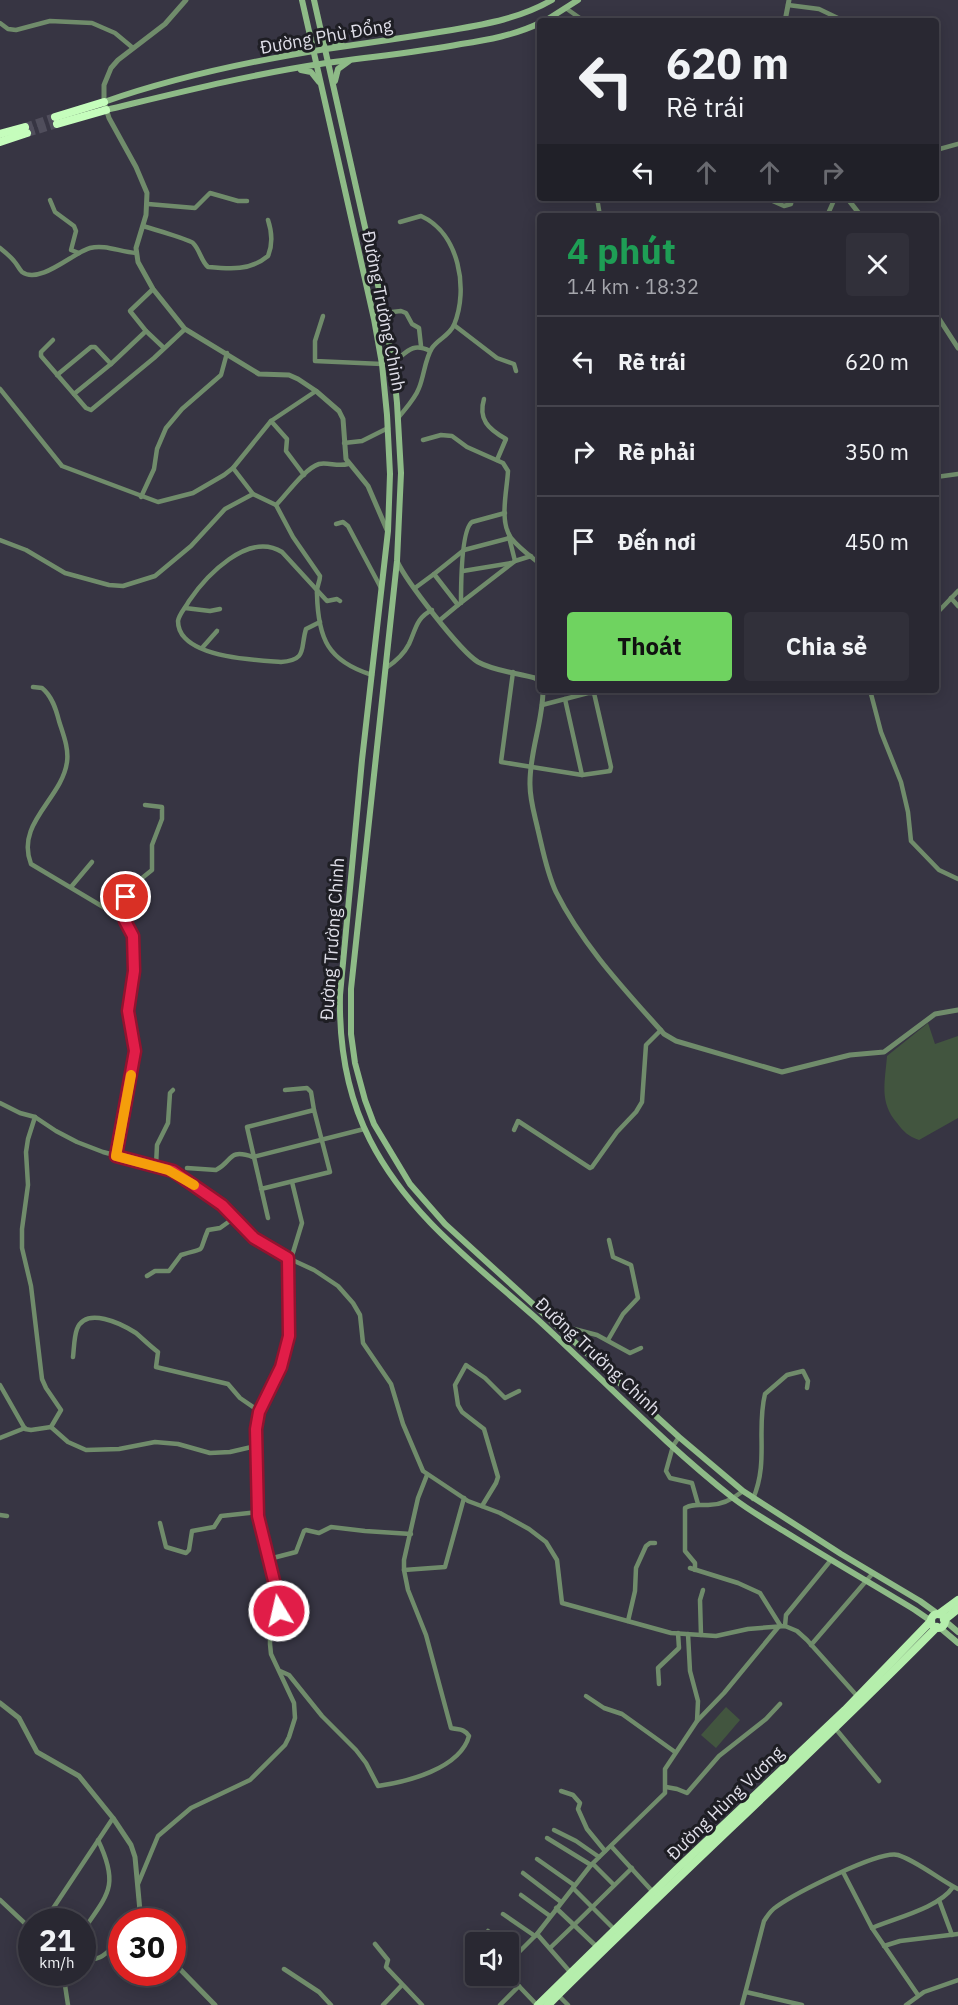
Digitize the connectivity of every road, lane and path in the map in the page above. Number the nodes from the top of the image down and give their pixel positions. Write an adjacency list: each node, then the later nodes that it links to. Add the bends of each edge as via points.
1 (186, 0): 19 (street, via 165,24)
2 (302, 0): 12 (main road, Đường Trường Chinh)
3 (314, 0): 14 (main road, Đường Trường Chinh)
4 (552, 0): 16 (main road, Đường Phù Đổng, via 509,19)
5 (578, 0): 7 (main road)
6 (789, 3): 10 (street); 11 (street, via 819,9)
7 (567, 9): 8 (main road); 9 (street)
8 (550, 18)
9 (580, 18)
10 (786, 18)
11 (838, 18)
12 (307, 22): 21 (main road, Đường Trường Chinh); 22 (main road, via 307,44)
13 (0, 23): 19 (street, via 12,30 50,21 92,23 116,33)
14 (320, 23): 18 (main road, via 329,40); 20 (main road, Đường Trường Chinh)
15 (537, 24): 17 (main road, Đường Phù Đổng)
16 (482, 25): 17 (main road); 18 (main road, Đường Phù Đổng)
17 (485, 40): 23 (main road, Đường Phù Đổng)
18 (351, 45): 20 (main road, Đường Phù Đổng)
19 (133, 48): 29 (street, via 108,74)
20 (326, 49): 21 (main road, Đường Phù Đổng); 24 (main road, Đường Trường Chinh)
21 (314, 51): 22 (main road, Đường Phù Đổng); 25 (main road, Đường Trường Chinh)
22 (287, 56): 29 (main road, Đường Phù Đổng, via 140,89)
23 (354, 59): 24 (main road, Đường Phù Đổng); 28 (main road, via 336,72)
24 (329, 63): 25 (main road, Đường Phù Đổng); 28 (main road, Đường Trường Chinh)
25 (317, 65): 26 (main road, Đường Phù Đổng); 27 (main road, Đường Trường Chinh)
26 (291, 69): 27 (main road, via 312,73); 29 (main road, Đường Phù Đổng)
27 (323, 94): 49 (main road, Đường Trường Chinh)
28 (338, 102): 50 (main road, Đường Trường Chinh)
29 (105, 106): 30 (highway); 40 (street, via 145,187)
30 (56, 120)
31 (0, 132): 32 (highway, via 26,130)
32 (0, 141)
33 (958, 144): 34 (street)
34 (939, 149)
35 (50, 200): 46 (street, via 55,212 74,226 71,250)
36 (247, 201): 40 (street, via 210,193 195,208)
37 (773, 201): 38 (street, via 784,206)
38 (792, 201)
39 (849, 201): 41 (street)
40 (148, 204): 44 (street)
41 (859, 213)
42 (268, 220): 44 (street, via 268,256 234,270 208,267 189,240)
43 (400, 222): 53 (street, via 422,216 448,239 460,286)
44 (143, 226): 47 (street)
45 (0, 248): 46 (street, via 28,274 61,265)
46 (79, 253): 47 (street, via 100,247)
47 (136, 253): 48 (street)
48 (153, 289): 54 (street); 55 (street, via 130,311)
49 (372, 309): 50 (main road); 64 (main road, Đường Trường Chinh)
50 (383, 310): 57 (street, via 406,313 412,324 419,327); 62 (main road, Đường Trường Chinh)
51 (324, 316): 64 (street, via 315,341 315,361)
52 (939, 319): 59 (street)
53 (454, 325): 60 (street); 65 (street, via 497,358 514,364)
54 (185, 329): 58 (street); 61 (street)
55 (146, 332): 58 (street); 63 (street)
56 (53, 340): 66 (street, via 40,354)
57 (421, 346): 60 (street); 62 (street)
58 (164, 348): 69 (street, via 94,408 86,408)
59 (958, 348)
60 (430, 351): 71 (street, via 419,390)
61 (227, 353): 68 (street, via 259,374 293,376); 83 (street, via 221,375 167,426)
62 (393, 363): 71 (main road, Đường Trường Chinh)
63 (111, 364): 66 (street, via 93,347); 69 (street)
64 (382, 364): 73 (main road, Đường Trường Chinh)
65 (516, 371)
66 (57, 375): 69 (street)
67 (0, 389): 83 (street, via 60,465)
68 (316, 391): 72 (street); 75 (street, via 342,416)
69 (74, 394)
70 (484, 399): 76 (street, via 485,423 506,439)
71 (398, 418): 93 (main road, Đường Trường Chinh, via 401,473)
72 (271, 421): 78 (street); 80 (street, via 287,439 286,452)
73 (388, 428): 75 (street, via 362,441); 87 (main road, Đường Trường Chinh)
74 (423, 440): 76 (street, via 448,435)
75 (344, 442): 77 (street)
76 (497, 460): 85 (street, via 508,470)
77 (348, 464): 80 (street, via 319,464); 87 (street, via 368,486)
78 (233, 468): 82 (street); 83 (street, via 184,496 162,502)
79 (958, 474): 81 (street)
80 (304, 476): 84 (street)
81 (939, 477)
82 (253, 494): 84 (street); 89 (street, via 225,509 191,546 155,576 123,586 65,573)
83 (141, 496)
84 (276, 505): 92 (street)
85 (506, 513): 88 (street); 90 (street, via 470,523)
86 (336, 524): 99 (street, via 343,522 348,526)
87 (388, 531): 99 (main road, Đường Trường Chinh)
88 (509, 536): 90 (street); 91 (street); 95 (street)
89 (0, 540)
90 (464, 550): 97 (street); 98 (street)
91 (531, 556): 94 (street); 95 (street)
92 (307, 558): 96 (street); 102 (street, via 320,576)
93 (397, 561): 100 (street); 116 (main road, Đường Trường Chinh)
94 (537, 561)
95 (513, 562): 97 (street); 104 (street)
96 (294, 565): 102 (street); 109 (street, via 273,548 242,552 213,572)
97 (463, 571): 101 (street)
98 (434, 574): 100 (street); 107 (street)
99 (381, 588): 115 (main road, Đường Trường Chinh)
100 (415, 588): 111 (street)
101 (462, 589): 104 (street); 107 (street)
102 (316, 590): 106 (street, via 327,601); 114 (street)
103 (958, 591): 105 (street)
104 (471, 594): 107 (street)
105 (951, 598): 108 (street); 112 (street)
106 (340, 601)
107 (459, 604): 113 (street)
108 (958, 606)
109 (185, 608): 110 (street); 118 (street, via 179,628 183,637)
110 (220, 609)
111 (432, 610): 113 (street); 119 (street, via 420,617 408,645)
112 (939, 611)
113 (440, 620): 120 (street, via 474,659)
114 (320, 622): 118 (street, via 306,629 302,651 290,661 221,654); 121 (street, via 330,651 348,667)
115 (377, 624): 116 (main road); 121 (main road, Đường Trường Chinh)
116 (391, 625): 119 (main road, Đường Trường Chinh)
117 (217, 631): 118 (street)
118 (201, 648)
119 (386, 668): 138 (main road, Đường Trường Chinh)
120 (513, 672): 122 (street); 130 (street, via 500,760)
121 (372, 675): 137 (main road, Đường Trường Chinh)
122 (537, 679)
123 (33, 687): 135 (street, via 42,688 51,699 67,760 60,780 31,827 29,860 33,867)
124 (543, 693): 129 (street)
125 (587, 693): 128 (street)
126 (594, 693): 131 (street, via 611,767 608,772)
127 (871, 693): 134 (street, via 901,782 911,841 939,870)
128 (565, 699): 129 (street); 131 (street)
129 (542, 705): 130 (street)
130 (531, 768): 131 (street); 140 (street, via 532,802 555,891 600,963)
131 (582, 776)
132 (145, 805): 136 (street, via 159,805 164,814 152,845 152,870 126,891)
133 (92, 862): 135 (street)
134 (958, 879)
135 (71, 887): 136 (street)
136 (125, 921): 149 (street, via 133,936 134,971 128,1011 135,1051)
137 (340, 997): 138 (main road); 146 (main road, Đường Trường Chinh, via 345,1066)
138 (351, 997): 151 (main road, Đường Trường Chinh, via 352,1050 358,1078 374,1124)
139 (958, 1010): 140 (street, via 935,1014 884,1052 850,1055 782,1072 676,1041)
140 (661, 1030): 147 (street, via 646,1045 642,1102 592,1167 519,1121)
141 (173, 1090): 152 (street, via 168,1123 157,1145)
142 (285, 1090): 144 (street, via 307,1088)
143 (0, 1103): 145 (street)
144 (314, 1110): 148 (street); 150 (street, via 247,1127)
145 (35, 1118): 149 (street, via 77,1142); 170 (street, via 26,1152 28,1185 22,1251 31,1286 42,1379 61,1410)
146 (364, 1129): 148 (street); 153 (main road, Đường Trường Chinh)
147 (514, 1130)
148 (322, 1141): 150 (street); 155 (street, via 330,1172)
149 (116, 1156): 152 (street)
150 (253, 1157): 154 (street, via 234,1155 216,1170); 156 (street)
151 (394, 1160): 153 (main road); 162 (main road, Đường Trường Chinh, via 445,1224)
152 (156, 1166): 157 (street, via 187,1180)
153 (385, 1167): 175 (main road, Đường Trường Chinh, via 436,1230)
154 (187, 1168)
155 (292, 1182): 156 (street); 160 (street, via 302,1223)
156 (261, 1189): 158 (street)
157 (234, 1218): 160 (street, via 254,1238); 161 (street, via 220,1228 208,1230 199,1251 181,1254 169,1271 154,1271)
158 (268, 1218)
159 (609, 1240): 163 (street, via 614,1257 630,1264 638,1296)
160 (290, 1258): 169 (street, via 289,1336 281,1367); 176 (street, via 331,1280 358,1309 363,1343 391,1384 419,1466)
161 (147, 1276)
162 (562, 1329): 163 (street); 172 (main road, Đường Trường Chinh)
163 (608, 1340): 164 (street, via 630,1353)
164 (641, 1348)
165 (73, 1358): 169 (street, via 77,1329 85,1319 111,1321 158,1352 156,1367 228,1384)
166 (0, 1385): 171 (street)
167 (807, 1388): 180 (street, via 803,1371 787,1375 765,1394 760,1480)
168 (519, 1391): 182 (street, via 506,1398 466,1365 454,1388 462,1412 484,1429 496,1466 497,1481)
169 (259, 1412): 174 (street)
170 (51, 1427): 171 (street); 174 (street, via 68,1442 86,1450 155,1442 210,1453)
171 (25, 1428): 173 (street)
172 (679, 1437): 175 (street); 177 (main road, Đường Trường Chinh)
173 (0, 1438)
174 (256, 1446): 183 (street)
175 (673, 1446): 179 (main road, Đường Trường Chinh); 181 (street, via 667,1474 692,1483)
176 (427, 1475): 178 (street); 187 (street)
177 (743, 1491): 179 (street); 180 (main road, Đường Trường Chinh)
178 (464, 1498): 182 (street); 191 (street, via 445,1567)
179 (734, 1498): 181 (street, via 713,1505); 190 (main road, Đường Trường Chinh)
180 (753, 1498): 192 (main road, Đường Trường Chinh)
181 (698, 1504): 199 (street, via 684,1510 685,1551 695,1563 692,1569 760,1593)
182 (482, 1506): 198 (street, via 529,1529 548,1544 557,1560 562,1603)
183 (258, 1512): 186 (street, via 221,1516 215,1526 192,1531 186,1553 166,1547); 189 (street)
184 (0, 1515): 185 (street)
185 (7, 1516)
186 (160, 1523)
187 (411, 1534): 189 (street, via 331,1527 319,1533 309,1529 304,1531 296,1552); 191 (street)
188 (655, 1543): 198 (street, via 646,1546 636,1568)
189 (269, 1559): 207 (street, via 279,1606 270,1649)
190 (831, 1560): 193 (main road, Đường Trường Chinh); 199 (street, via 786,1615)
191 (404, 1570): 207 (street, via 451,1728 463,1730 469,1737 456,1756 424,1776 378,1786 356,1750 289,1675)
192 (873, 1573): 193 (street); 197 (main road, Đường Trường Chinh)
193 (866, 1580): 200 (main road, Đường Trường Chinh); 206 (street)
194 (703, 1590): 204 (street)
195 (958, 1600): 197 (highway)
196 (958, 1609): 197 (highway)
197 (940, 1616): 200 (highway, via 943,1625); 200 (highway, via 932,1617); 201 (main road, Đường Trường Chinh)
198 (628, 1621): 202 (street)
199 (783, 1625): 204 (street); 206 (street, via 797,1630); 213 (street)
200 (936, 1625): 205 (main road, Đường Trường Chinh); 210 (highway, Đường Hùng Vương); 214 (highway, Đường Hùng Vương)
201 (958, 1632)
202 (678, 1633): 203 (street); 208 (street, via 679,1648 658,1668)
203 (688, 1634): 204 (street); 213 (street, via 690,1671 698,1701)
204 (701, 1635)
205 (958, 1643)
206 (812, 1645): 210 (street)
207 (280, 1671): 232 (street, via 295,1711 285,1745 250,1780 191,1808 158,1836)
208 (659, 1684)
209 (586, 1696): 215 (street, via 622,1714)
210 (858, 1697): 235 (highway, Đường Hùng Vương)
211 (0, 1702): 219 (street, via 19,1718 37,1752 79,1776)
212 (780, 1704): 217 (street, via 719,1756 688,1792)
213 (697, 1721): 215 (street)
214 (835, 1728): 216 (street); 267 (highway, Đường Hùng Vương)
215 (675, 1752): 217 (street, via 665,1769)
216 (879, 1781)
217 (666, 1787): 223 (street, via 664,1794)
218 (561, 1791): 224 (street, via 577,1798 585,1825)
219 (113, 1818): 222 (street); 232 (street, via 134,1851)
220 (554, 1830): 225 (street)
221 (547, 1838): 227 (street)
222 (98, 1840): 240 (street); 244 (street, via 108,1862 109,1891)
223 (611, 1846): 224 (street); 228 (street)
224 (605, 1851): 225 (street)
225 (599, 1857): 227 (street)
226 (537, 1859): 233 (street)
227 (592, 1865): 231 (street); 233 (street)
228 (632, 1868): 231 (street); 235 (street)
229 (843, 1872): 234 (street, via 884,1855 898,1855); 249 (street); 268 (street, via 769,1913)
230 (523, 1874): 239 (street)
231 (614, 1885): 243 (street)
232 (137, 1886): 241 (street)
233 (574, 1886): 239 (street); 243 (street)
234 (956, 1888): 238 (street)
235 (653, 1892): 251 (highway, Đường Hùng Vương)
236 (521, 1895): 246 (street)
237 (0, 1900): 247 (street)
238 (939, 1900): 249 (street); 253 (street)
239 (561, 1902): 242 (street)
240 (53, 1908)
241 (139, 1908)
242 (556, 1908): 246 (street); 248 (street)
243 (592, 1908): 248 (street); 251 (street)
244 (96, 1911)
245 (503, 1914): 254 (street)
246 (550, 1916): 254 (street)
247 (18, 1917)
248 (574, 1925): 257 (street); 258 (street)
249 (872, 1928): 256 (street)
250 (488, 1930): 252 (street)
251 (615, 1930): 257 (highway, Đường Hùng Vương)
252 (490, 1932)
253 (955, 1934): 256 (street)
254 (536, 1935): 258 (street); 259 (street)
255 (375, 1944): 264 (street, via 388,1959 386,1967)
256 (884, 1946): 269 (street)
257 (597, 1947): 261 (highway, Đường Hùng Vương)
258 (550, 1948): 261 (street)
259 (519, 1952)
260 (284, 1969): 272 (street, via 319,1992)
261 (572, 1972): 267 (highway, Đường Hùng Vương)
262 (186, 1974): 271 (street)
263 (958, 1980): 269 (street)
264 (402, 1985): 273 (street); 274 (street)
265 (65, 1986): 270 (street)
266 (519, 1986): 275 (street); 276 (street)
267 (556, 1992): 276 (highway, Đường Hùng Vương); 277 (highway, Đường Hùng Vương); 278 (street)
268 (746, 1992): 279 (street); 280 (street)
269 (918, 1995): 281 (street)
270 (67, 2003)
271 (215, 2005)
272 (331, 2005)
273 (382, 2005)
274 (421, 2005)
275 (500, 2005)
276 (537, 2005)
277 (548, 2005)
278 (568, 2005)
279 (742, 2005)
280 (802, 2005)
281 (906, 2005)

